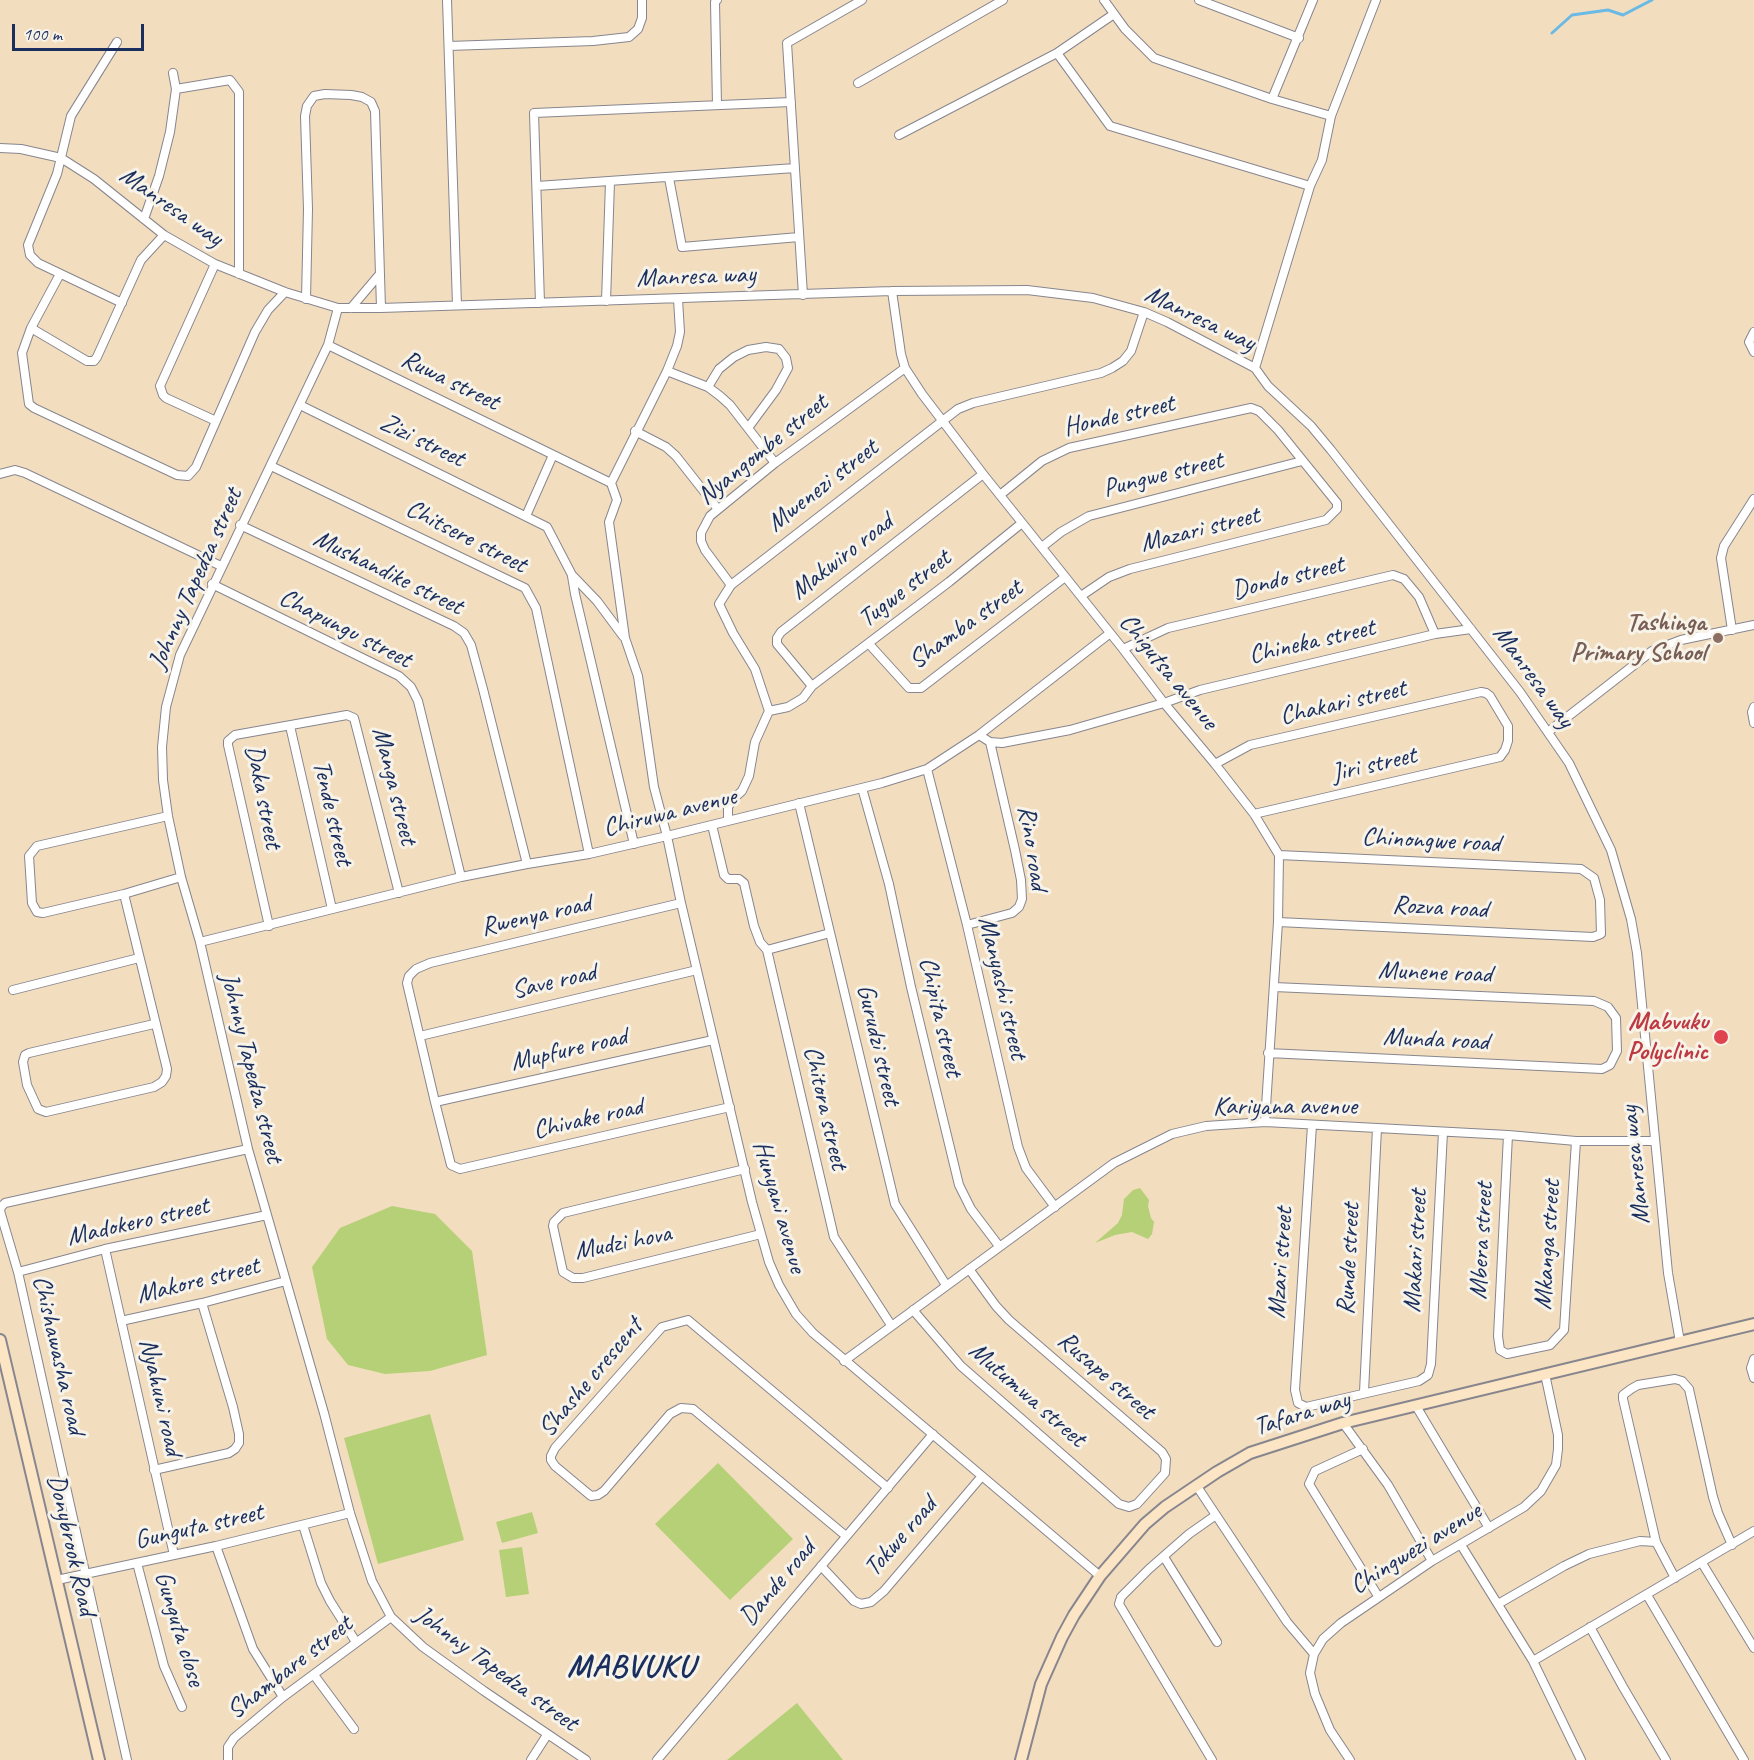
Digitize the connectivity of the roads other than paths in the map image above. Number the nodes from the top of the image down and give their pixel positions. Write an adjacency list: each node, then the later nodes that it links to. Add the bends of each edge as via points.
1 (447, 0): 13 (street)
2 (642, 0): 13 (street, via 642,18 629,37)
3 (717, 0): 20 (street)
4 (862, 0): 19 (street, via 787,43)
5 (1004, 0): 16 (street)
6 (1104, 0): 10 (street)
7 (1199, 0): 11 (street)
8 (1313, 0): 11 (street)
9 (1376, 0): 21 (street)
10 (1114, 14): 14 (street); 18 (street, via 1154,58)
11 (1299, 38): 18 (street)
12 (117, 42): 24 (street, via 71,116)
13 (449, 46): 45 (street)
14 (1057, 53): 22 (street); 29 (street, via 1110,126)
15 (173, 73): 17 (street)
16 (858, 83)
17 (176, 89): 30 (street, via 166,153); 35 (street, via 230,80 239,92)
18 (1272, 99): 21 (street)
19 (791, 102): 20 (street); 25 (street)
20 (717, 105): 28 (street, via 534,113)
21 (1331, 116): 29 (street, via 1322,160)
22 (899, 135)
23 (0, 148): 24 (street, Manresa way)
24 (61, 158): 30 (street, Manresa way); 34 (street, via 28,245 30,255 38,263)
25 (795, 168): 26 (street); 32 (street)
26 (669, 178): 27 (street); 32 (street, via 682,247)
27 (610, 182): 28 (street); 42 (street)
28 (537, 186): 44 (street)
29 (1310, 186): 55 (street)
30 (144, 219): 31 (street, Manresa way)
31 (164, 235): 33 (street, Manresa way); 43 (street, via 141,260)
32 (799, 237): 39 (street)
33 (215, 264): 35 (street, Manresa way); 60 (street, via 160,386 166,398)
34 (60, 274): 43 (street); 50 (street)
35 (239, 274): 38 (street, Manresa way)
36 (378, 275): 40 (street, via 375,111 371,102 362,97 315,96 305,116); 47 (street); 48 (street)
37 (892, 291): 39 (street, Manresa way); 49 (street, Manresa way, via 1027,290 1093,298); 54 (street, Chigutsa avenue)
38 (285, 292): 40 (street, Manresa way); 60 (street, via 260,322)
39 (803, 296): 41 (street, Manresa way)
40 (306, 299): 46 (street, Manresa way)
41 (678, 299): 42 (street, Manresa way); 56 (street, via 679,339)
42 (606, 301): 44 (street, Manresa way)
43 (122, 303): 50 (street, via 94,361 87,361)
44 (540, 303): 45 (street, Manresa way)
45 (457, 305): 48 (street, Manresa way)
46 (338, 308): 47 (street, Manresa way); 52 (street, Johnny Tapedza street)
47 (351, 308): 48 (street, Manresa way)
48 (381, 308)
49 (1144, 312): 55 (street, Manresa way); 59 (street, Mwenezi street, via 1131,351 1112,368 973,403)
50 (31, 328): 60 (street, via 22,359 27,399 34,408 177,475 188,476 196,467)
51 (1754, 332): 53 (street, via 1749,342)
52 (328, 345): 58 (street, Johnny Tapedza street); 63 (street, Ruwa street)
53 (1754, 352)
54 (905, 368): 59 (street, Chigutsa avenue); 65 (street, Nyangombe street)
55 (1255, 368): 84 (street, Manresa way, via 1332,450)
56 (667, 372): 57 (street); 62 (street)
57 (708, 387): 61 (street, via 730,405); 61 (street, via 719,369 734,357 748,350 779,349 788,368)
58 (300, 405): 66 (street, Johnny Tapedza street); 73 (street, Zizi street)
59 (942, 420): 68 (street, Chigutsa avenue); 81 (street, Mwenezi street)
60 (216, 421)
61 (748, 428): 65 (street)
62 (635, 431): 69 (street); 72 (street, via 666,447)
63 (553, 455): 69 (street, Ruwa street); 73 (street)
64 (1302, 461): 70 (street, Honde street, via 1278,430 1258,411 1248,408 1069,448 1042,461); 76 (street, Pungwe street, via 1089,516); 82 (street, Mazari street, via 1336,503 1337,509 1329,519 1130,569 1109,577)
65 (775, 463): 72 (street, Nyangombe street)
66 (271, 466): 75 (street, Johnny Tapedza street); 111 (street, Chitsere street, via 525,588 536,608)
67 (0, 474): 77 (street, via 15,470 25,473)
68 (983, 474): 70 (street, Chigutsa avenue); 91 (street, Makwiro road, via 781,632 777,644)
69 (610, 483): 88 (street, via 617,500 609,522)
70 (1000, 495): 74 (street, Chigutsa avenue)
71 (1754, 499): 85 (street, via 1721,554)
72 (717, 508): 81 (street, Nyangombe street, via 704,524 701,541)
73 (526, 516): 78 (street, Zizi street, via 547,527)
74 (1022, 523): 76 (street, Chigutsa avenue); 89 (street, Tugwe street)
75 (240, 525): 77 (street, Johnny Tapedza street); 113 (street, Mushandike street, via 464,633 483,689)
76 (1042, 547): 79 (street, Chigutsa avenue)
77 (221, 566): 80 (street, Johnny Tapedza street)
78 (572, 575): 88 (street); 110 (street)
79 (1065, 577): 82 (street, Chigutsa avenue); 89 (street, Shamba street, via 921,688 909,688)
80 (212, 584): 106 (street, Johnny Tapedza street, via 180,655 166,707 163,780); 115 (street, Chapungu street, via 399,676 411,687 418,701)
81 (731, 585): 95 (street, via 719,604 755,669)
82 (1081, 596): 86 (street, Chigutsa avenue)
83 (1754, 625): 85 (street)
84 (1472, 629): 87 (street, Chineka street); 98 (street, Manresa way)
85 (1732, 630): 98 (street, via 1681,640 1652,651)
86 (1109, 634): 90 (street, Chigutsa avenue); 99 (street, Chiruwa avenue)
87 (1435, 634): 90 (street, Dondo street, via 1419,597 1404,579 1393,575 1168,628); 93 (street, Chineka street, via 1200,690)
88 (625, 638): 109 (street, Hunyani avenue, via 638,676 654,787)
89 (869, 644): 91 (street, Tugwe street)
90 (1123, 649): 93 (street, Chigutsa avenue)
91 (812, 686): 95 (street, Tugwe street, via 803,698 788,707)
92 (1484, 692): 101 (street, Chakari street, via 1250,745); 105 (street, Jiri street, via 1508,726 1508,741 1503,754 1496,758)
93 (1164, 704): 100 (street, Chineka street, via 1070,730); 101 (street, Chigutsa avenue)
94 (1754, 707): 96 (street)
95 (769, 711): 107 (street, via 755,742 742,791 728,807)
96 (1754, 723)
97 (290, 726): 116 (street, Manga street, via 347,715 356,721); 119 (street, Tende street); 122 (street, Daka street, via 235,735 228,741)
98 (1548, 732): 144 (street, Manresa way, via 1596,815 1621,880 1636,953)
99 (979, 735): 100 (street); 102 (street, Chiruwa avenue)
100 (990, 742): 121 (street, Rino road, via 1022,899 1012,913)
101 (1215, 764): 105 (street, Chigutsa avenue)
102 (927, 769): 103 (street, Chiruwa avenue); 121 (street, Manyashi street)
103 (862, 788): 104 (street, Chiruwa avenue); 151 (street, Chipita street, via 889,884 959,1185 971,1209)
104 (798, 803): 107 (street, Chiruwa avenue); 123 (street, Gurudzi street)
105 (1254, 814): 112 (street, Chigutsa avenue)
106 (168, 816): 114 (street, Johnny Tapedza street); 117 (street, via 37,846 30,852 32,903 37,912)
107 (728, 821): 108 (street, Chiruwa avenue)
108 (712, 825): 109 (street, Chiruwa avenue); 126 (street, Chitora street, via 724,874 744,884 757,934)
109 (668, 836): 110 (street, Chiruwa avenue); 118 (street, Hunyani avenue)
110 (634, 844): 111 (street, Chiruwa avenue)
111 (589, 854): 113 (street, Chiruwa avenue)
112 (1279, 855): 120 (street); 124 (street, Chinongwe road, via 1581,870 1594,878 1600,900)
113 (526, 864): 115 (street, Chiruwa avenue)
114 (181, 877): 117 (street); 125 (street, Johnny Tapedza street)
115 (461, 877): 116 (street, Chiruwa avenue)
116 (399, 893): 119 (street, Chiruwa avenue)
117 (124, 894): 127 (street)
118 (681, 903): 128 (street, Hunyani avenue); 132 (street, Rwenya road, via 416,969 407,980)
119 (332, 909): 122 (street, Chiruwa avenue)
120 (1278, 922): 124 (street, Rozva road, via 1593,937); 129 (street)
121 (967, 925): 148 (street, Manyashi street, via 1018,1148 1026,1168)
122 (270, 926): 125 (street, Chiruwa avenue)
123 (830, 933): 126 (street); 156 (street, Gurudzi street, via 895,1204)
124 (1600, 934)
125 (200, 942): 145 (street, Johnny Tapedza street)
126 (767, 950): 161 (street, Chitora street, via 834,1237)
127 (139, 958): 130 (street); 131 (street)
128 (697, 970): 132 (street, Save road); 133 (street, Hunyani avenue)
129 (1274, 987): 134 (street); 135 (street, Munene road, via 1594,1001 1608,1007 1616,1018 1617,1051 1610,1065)
130 (14, 990)
131 (154, 1024): 131 (street, via 167,1069 162,1082 46,1112 38,1109 27,1085 23,1062 29,1053)
132 (420, 1036): 136 (street)
133 (713, 1040): 136 (street, Mupfure road); 137 (street, Hunyani avenue)
134 (1268, 1053): 135 (street, Munda road); 138 (street)
135 (1602, 1069)
136 (435, 1102): 137 (street, Chivake road, via 455,1168)
137 (730, 1107): 146 (street, Hunyani avenue)
138 (1265, 1122): 139 (street, Kariyana avenue); 148 (street, Kariyana avenue, via 1206,1126 1172,1134 1114,1163)
139 (1312, 1125): 140 (street, Kariyana avenue); 169 (street, Mzari street, via 1295,1397 1302,1406 1312,1407)
140 (1377, 1128): 141 (street, Kariyana avenue); 169 (street, Runde street)
141 (1443, 1132): 142 (street, Kariyana avenue); 169 (street, Makari street, via 1429,1373 1419,1382)
142 (1508, 1135): 143 (street, Kariyana avenue); 164 (street, Mbera street, via 1500,1350 1512,1354)
143 (1576, 1141): 144 (street, Kariyana avenue); 164 (street, Mkanga street, via 1564,1330)
144 (1654, 1141): 163 (street, Manresa way, via 1668,1273)
145 (248, 1149): 147 (street, Chishawasha road); 149 (street, Johnny Tapedza street)
146 (745, 1169): 150 (street, Hunyani avenue); 150 (street, Mudzi hova, via 563,1213 553,1226 563,1272 583,1278)
147 (1, 1201): 154 (street, Chishawasha road, via 0,1211)
148 (1054, 1207): 151 (street, Kariyana avenue)
149 (267, 1215): 152 (street, Madokero street); 155 (street, Johnny Tapedza street)
150 (761, 1234): 166 (street, Hunyani avenue, via 785,1298 802,1322)
151 (999, 1246): 153 (street, Kariyana avenue)
152 (105, 1249): 154 (street, Madokero street); 159 (street, Nyahuni road)
153 (969, 1269): 156 (street, Kariyana avenue); 178 (street, Rusape street, via 1009,1320 1166,1459 1165,1473 1137,1504)
154 (18, 1272): 195 (street, Chishawasha road)
155 (286, 1281): 157 (street, Makore street); 179 (street, Johnny Tapedza street)
156 (946, 1285): 158 (street, Kariyana avenue)
157 (202, 1303): 159 (street, Makore street); 174 (street, via 233,1407 238,1443 229,1453)
158 (913, 1310): 161 (street, Kariyana avenue); 178 (street, Mutumwa street, via 961,1366)
159 (121, 1321): 174 (street, Nyahuni road)
160 (1754, 1324): 163 (street, Tafara way)
161 (891, 1326): 166 (street, Kariyana avenue)
162 (0, 1340): 198 (street, Donybrook Road)
163 (1680, 1342): 167 (street, Tafara way)
164 (1550, 1345)
165 (1754, 1359): 168 (street)
166 (844, 1361): 172 (street, Hunyani avenue)
167 (1545, 1374): 170 (street, Tafara way); 182 (street, Chingwezi avenue, via 1558,1435 1556,1465 1535,1497)
168 (1754, 1378)
169 (1364, 1392)
170 (1416, 1406): 171 (street, Tafara way); 182 (street)
171 (1343, 1423): 173 (street); 176 (street, Tafara way, via 1251,1453)
172 (933, 1434): 175 (street, Hunyani avenue); 177 (street, Dande road)
173 (1363, 1449): 191 (street); 200 (street, via 1315,1471 1309,1484)
174 (154, 1470): 189 (street, Nyahuni road)
175 (982, 1476): 194 (street, Tokwe road, via 871,1602 854,1601); 196 (street, Hunyani avenue)
176 (1196, 1485): 180 (street); 196 (street, Tafara way, via 1153,1515)
177 (888, 1488): 184 (street, Dande road); 184 (street, Shashe crescent, via 688,1320 662,1327 551,1456 555,1466 591,1496 598,1495 670,1414 681,1408 693,1409)
178 (1119, 1504)
179 (350, 1513): 181 (street, Gunguta street); 202 (street, Johnny Tapedza street, via 369,1575)
180 (1216, 1515): 190 (street); 207 (street, via 1287,1622)
181 (303, 1525): 188 (street, Gunguta street); 204 (street, via 321,1582)
182 (1490, 1528): 186 (street, Chingwezi avenue)
183 (1754, 1531): 187 (street)
184 (846, 1536): 194 (street, Dande road)
185 (1656, 1542): 187 (street, via 1623,1397 1638,1385 1675,1379 1682,1381 1691,1394 1713,1497); 197 (street); 201 (street, via 1640,1541 1589,1554)
186 (1461, 1545): 191 (street, Chingwezi avenue); 201 (street)
187 (1732, 1545): 193 (street)
188 (216, 1546): 189 (street, Gunguta street); 210 (street, via 253,1649)
189 (174, 1555): 192 (street, Gunguta street)
190 (1164, 1557): 205 (street); 221 (street, via 1121,1597 1119,1604)
191 (1432, 1562): 200 (street, Chingwezi avenue)
192 (137, 1563): 195 (street, Gunguta street); 211 (street, Gunguta close, via 164,1666)
193 (1702, 1563): 197 (street); 206 (street)
194 (821, 1566): 219 (street, Dande road)
195 (85, 1574): 198 (street, Gunguta street); 215 (street, Chishawasha road)
196 (1100, 1576): 220 (street, Tafara way, via 1053,1656 1034,1707)
197 (1675, 1578): 199 (street)
198 (57, 1580): 214 (street, Donybrook Road)
199 (1647, 1595): 203 (street); 225 (street)
200 (1378, 1596): 207 (street, Chingwezi avenue, via 1330,1632)
201 (1498, 1604): 208 (street)
202 (391, 1617): 204 (street, Shambare street); 213 (street, Johnny Tapedza street, via 423,1647)
203 (1590, 1627): 208 (street); 224 (street)
204 (356, 1642): 209 (street, Shambare street)
205 (1217, 1642)
206 (1754, 1648)
207 (1314, 1654): 222 (street, via 1310,1673 1315,1694 1330,1730)
208 (1533, 1661): 223 (street)
209 (314, 1675): 210 (street, Shambare street); 212 (street)
210 (283, 1697): 216 (street, Shambare street, via 234,1738 228,1747)
211 (182, 1707)
212 (354, 1729)
213 (548, 1735): 217 (street); 218 (street, Johnny Tapedza street)
214 (99, 1760)
215 (127, 1760)
216 (228, 1760)
217 (531, 1760)
218 (586, 1760)
219 (657, 1760)
220 (1021, 1760)
221 (1212, 1760)
222 (1350, 1760)
223 (1581, 1760)
224 (1666, 1760)
225 (1744, 1760)

